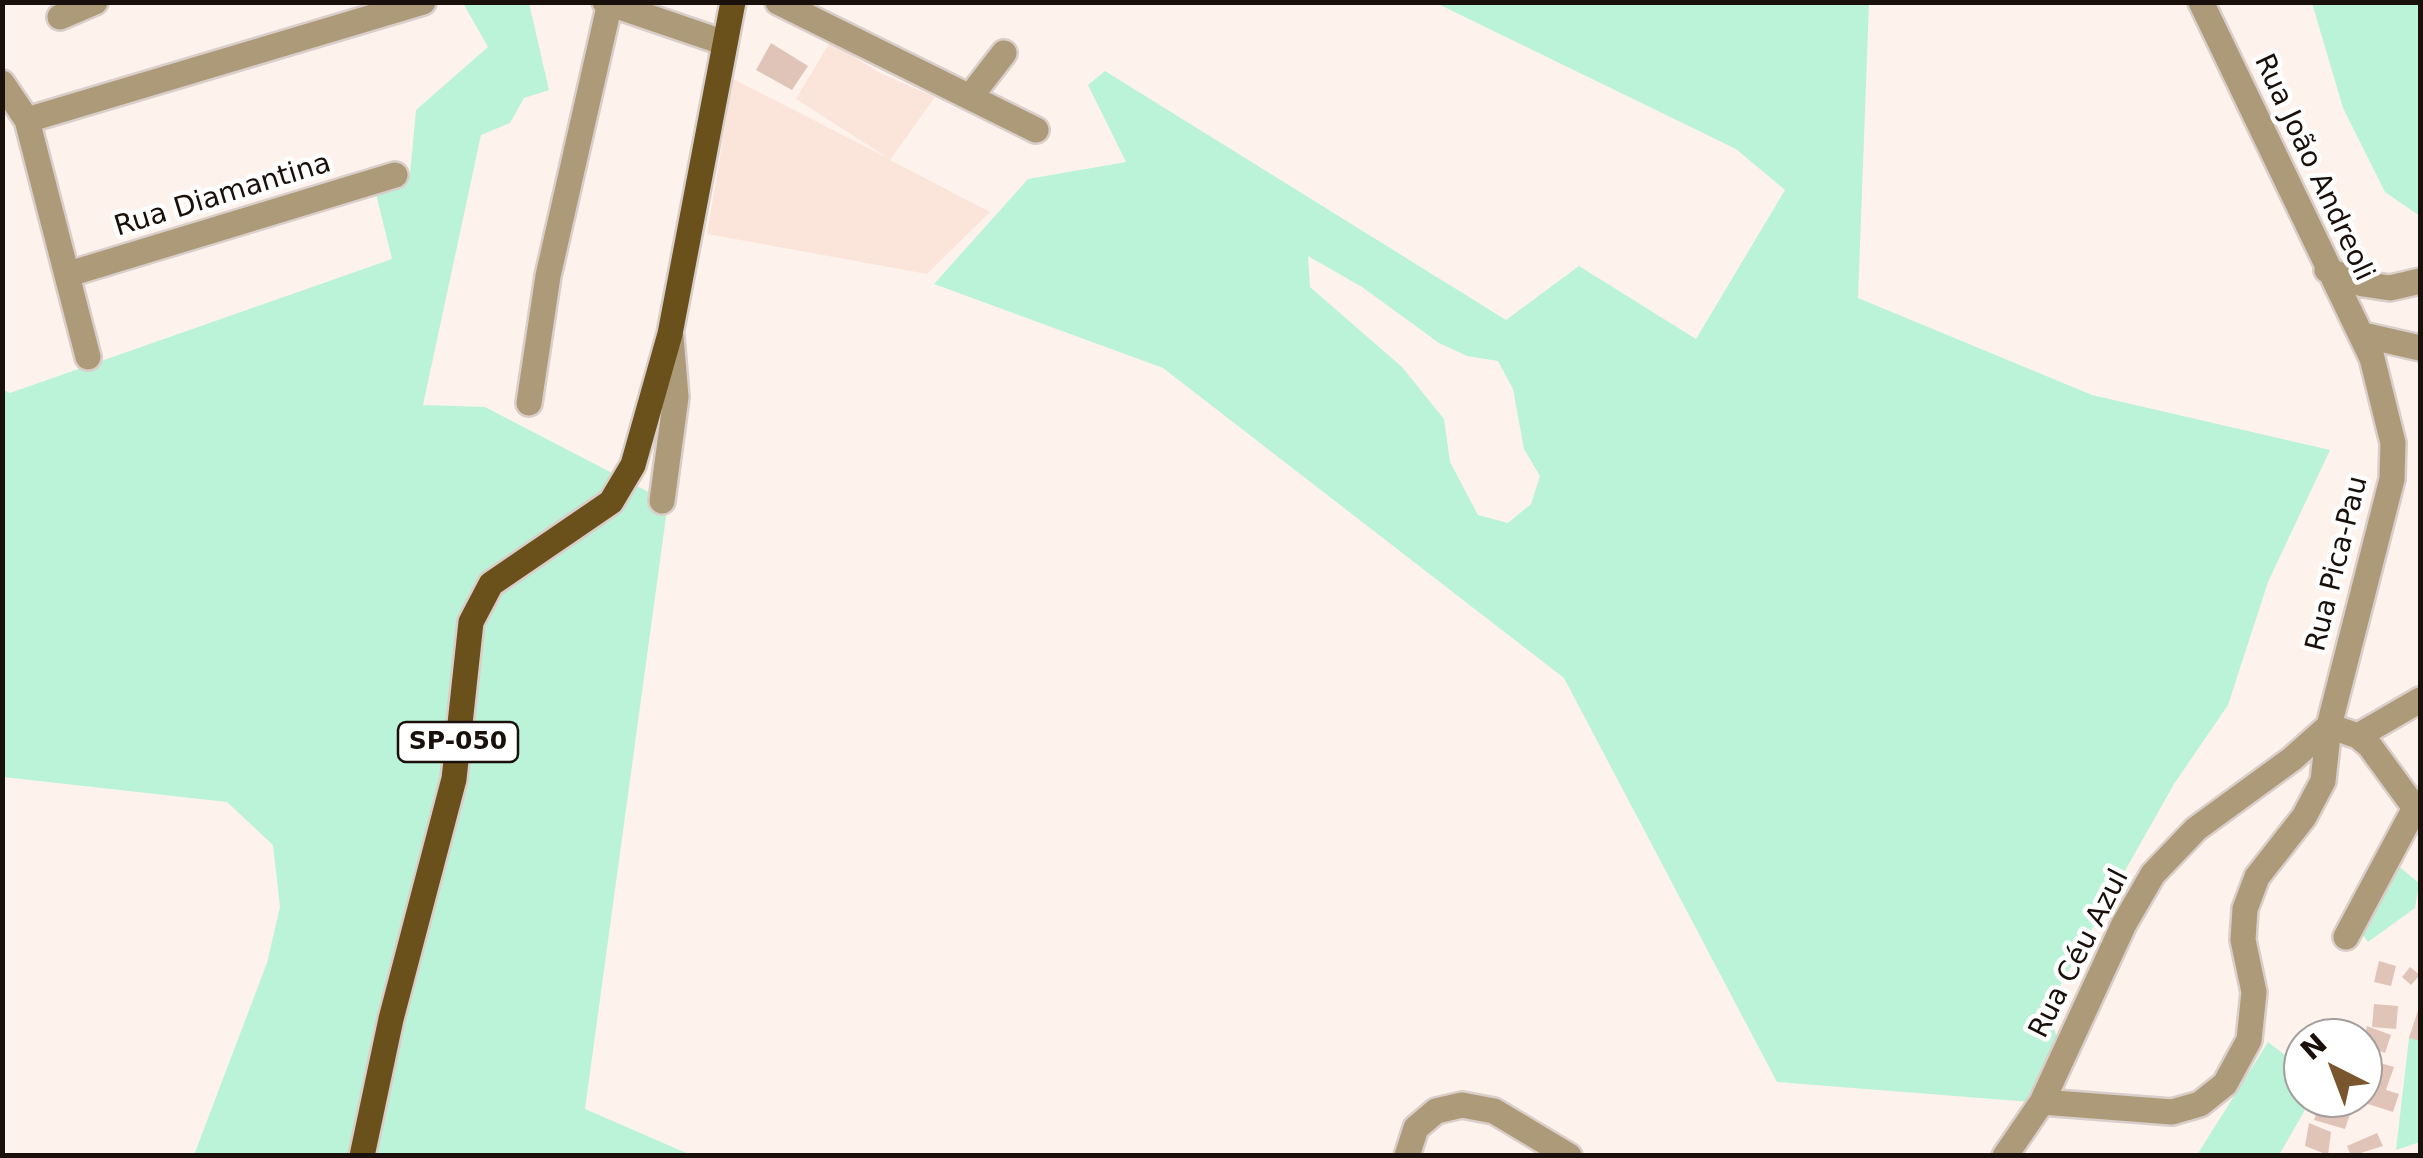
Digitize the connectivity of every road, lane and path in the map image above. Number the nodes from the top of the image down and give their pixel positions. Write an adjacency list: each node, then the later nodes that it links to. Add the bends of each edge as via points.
1 (95, 2): 7 (street)
2 (423, 2): 12 (street)
3 (733, 2): 8 (main road, SP-050)
4 (778, 2): 11 (street)
5 (2201, 2): 15 (street, Rua João Andreoli)
6 (607, 5): 8 (street); 23 (street, via 548,276)
7 (60, 16)
8 (725, 44): 19 (main road, SP-050)
9 (1004, 53): 11 (street)
10 (2, 83): 12 (street)
11 (970, 97): 13 (street)
12 (27, 120): 16 (street)
13 (1036, 130)
14 (395, 175): 16 (street, Rua Diamantina)
15 (2327, 270): 17 (street, via 2390,288); 18 (street, Rua João Andreoli)
16 (69, 274): 22 (street)
17 (2420, 280)
18 (2345, 304): 20 (street, Rua Pica-Pau)
19 (670, 334): 24 (street, via 676,398); 30 (main road, SP-050, via 623,488 508,568 478,602 454,778)
20 (2363, 335): 21 (street); 26 (street, Rua Pica-Pau, via 2393,443 2392,479)
21 (2420, 348)
22 (88, 357)
23 (529, 402)
24 (662, 501)
25 (2420, 700): 27 (street)
26 (2329, 726): 27 (street); 29 (street, Rua Céu Azul, via 2196,829 2152,874); 29 (street, Rua Pica-Pau, via 2323,782 2257,877 2245,910 2243,940 2254,992 2249,1040 2225,1084 2200,1104 2172,1112)
27 (2358, 736): 28 (street, via 2415,808)
28 (2346, 937)
29 (2042, 1102): 33 (street, Rua Céu Azul)
30 (362, 1156)
31 (1407, 1156): 32 (street, via 1416,1128 1436,1111 1462,1105 1494,1111)
32 (1568, 1156)
33 (2005, 1156)

